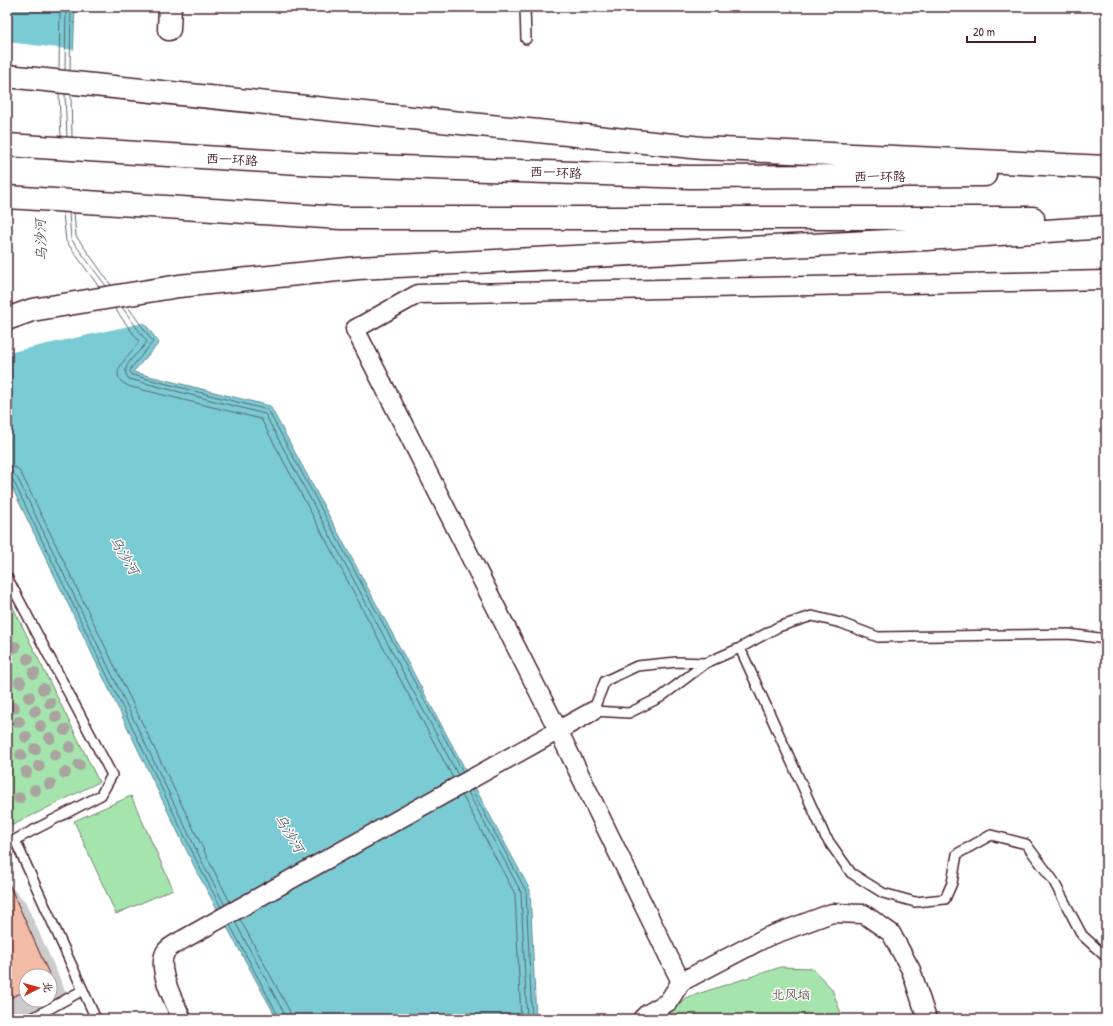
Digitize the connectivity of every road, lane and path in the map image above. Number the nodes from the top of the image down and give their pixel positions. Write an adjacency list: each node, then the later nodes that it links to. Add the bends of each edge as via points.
1 (170, 7): 3 (main road)
2 (525, 7): 4 (lane)
3 (169, 29)
4 (526, 39)
5 (7, 76): 7 (main road, via 702,148)
6 (7, 145): 8 (main road, 西一环路, via 316,164 689,177)
7 (1106, 167)
8 (1106, 174)
9 (7, 197): 10 (main road, via 341,218)
10 (1106, 218)
11 (1106, 227): 13 (main road, via 358,268 179,286 32,310)
12 (1106, 280): 19 (street, via 418,294 355,329)
13 (7, 319)
14 (7, 577): 20 (lane, via 112,775 101,795)
15 (1106, 639): 16 (lane, via 1069,634 878,637 841,623 812,616 778,627)
16 (740, 648): 17 (lane); 21 (lane, via 825,836 851,873 883,893 915,902 945,899 952,883 957,854 991,835 1026,844 1053,880 1082,935)
17 (706, 663): 18 (lane, via 661,697 629,713); 18 (lane, via 677,662 636,666 605,681)
18 (593, 711): 19 (street)
19 (558, 730): 22 (street); 26 (street, via 184,938 167,951 162,963 167,986)
20 (11, 842): 23 (lane)
21 (1106, 957)
22 (682, 982): 27 (street, via 668,1002); 28 (street, via 767,938 832,913 864,914 891,933 911,970)
23 (83, 990): 24 (lane); 25 (lane)
24 (31, 1019)
25 (96, 1019)
26 (182, 1019)
27 (642, 1019)
28 (927, 1019)

